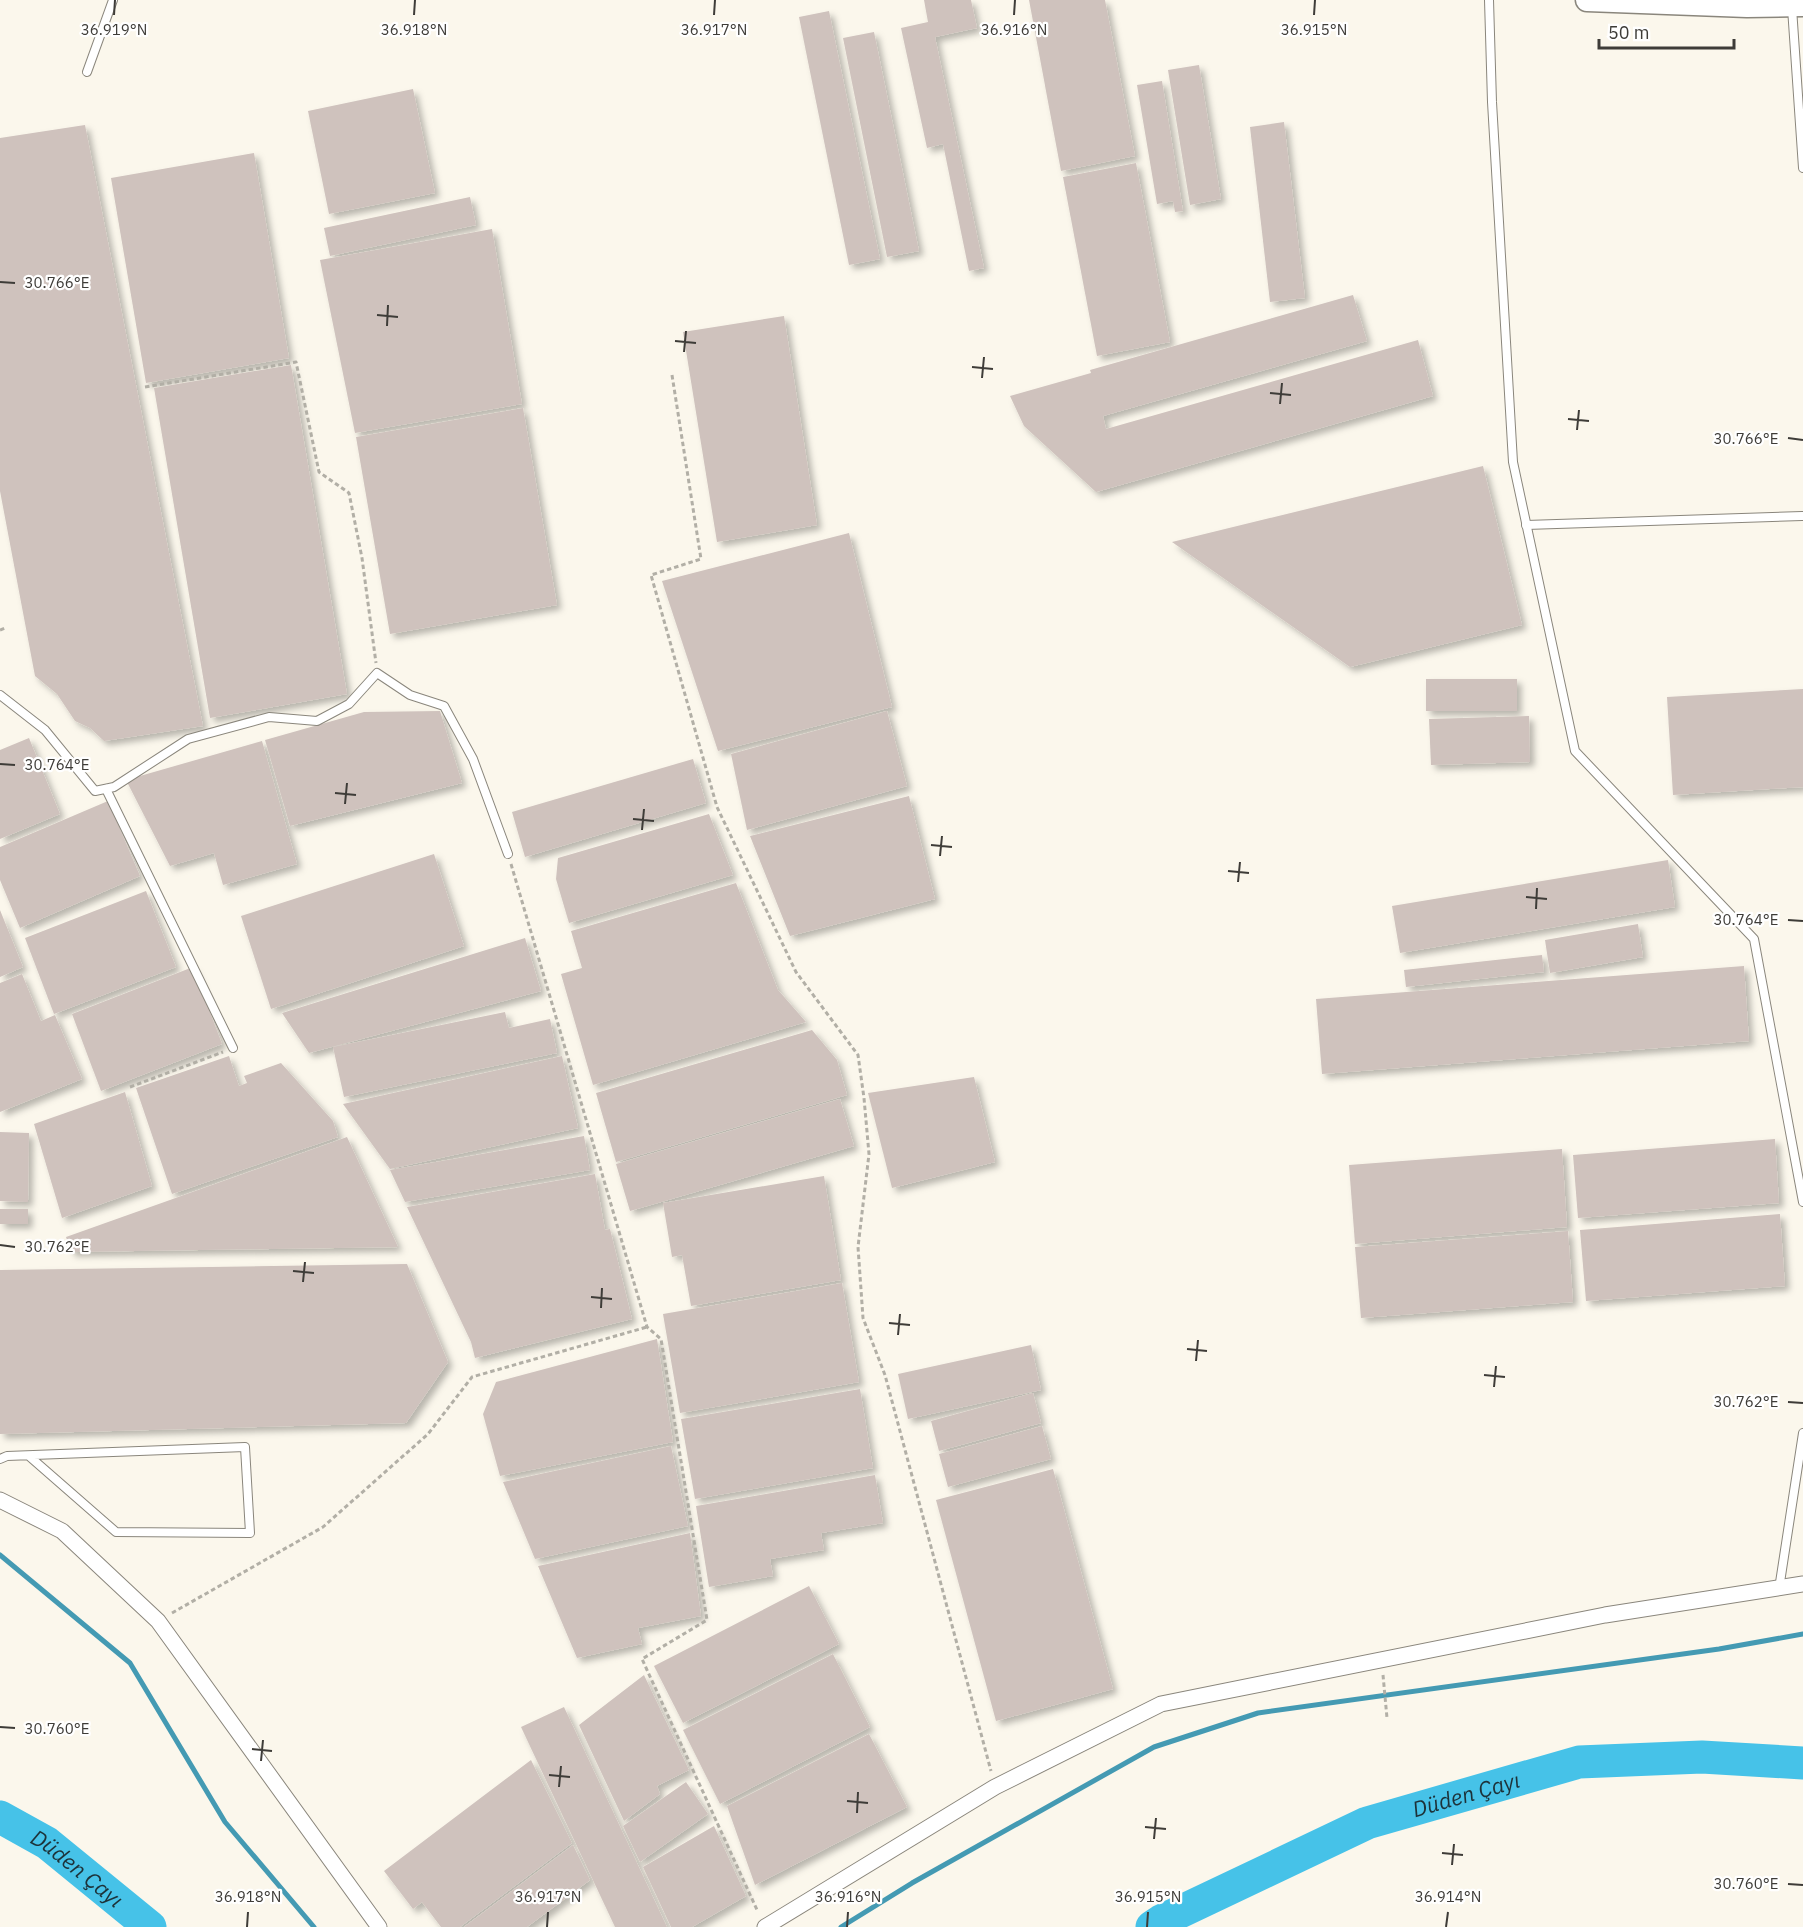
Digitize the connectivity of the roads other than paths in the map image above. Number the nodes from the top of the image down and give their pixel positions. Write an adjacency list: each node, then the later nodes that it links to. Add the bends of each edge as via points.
1 (112, 0): 5 (lane)
2 (1489, 0): 8 (lane, via 1491,102 1513,462)
3 (1587, 0): 4 (street)
4 (1798, 5): 6 (lane)
5 (87, 72)
6 (1803, 168)
7 (1802, 516): 8 (lane)
8 (1526, 525): 13 (lane, via 1575,751 1754,939)
9 (0, 695): 10 (lane, via 45,730 95,792)
10 (106, 789): 11 (lane, via 188,739 269,717 317,721 349,704 377,673 410,695 444,706 473,759); 12 (lane)
11 (508, 854)
12 (233, 1048)
13 (1803, 1202)
14 (1803, 1433): 19 (lane)
15 (29, 1456): 15 (lane, via 245,1448 250,1533 116,1532); 16 (lane)
16 (0, 1459)
17 (0, 1500): 20 (street, via 62,1531 158,1621)
18 (1803, 1584): 19 (street)
19 (1779, 1589): 21 (street, via 1605,1615 1161,1704 995,1787)
20 (379, 1927)
21 (765, 1927)

